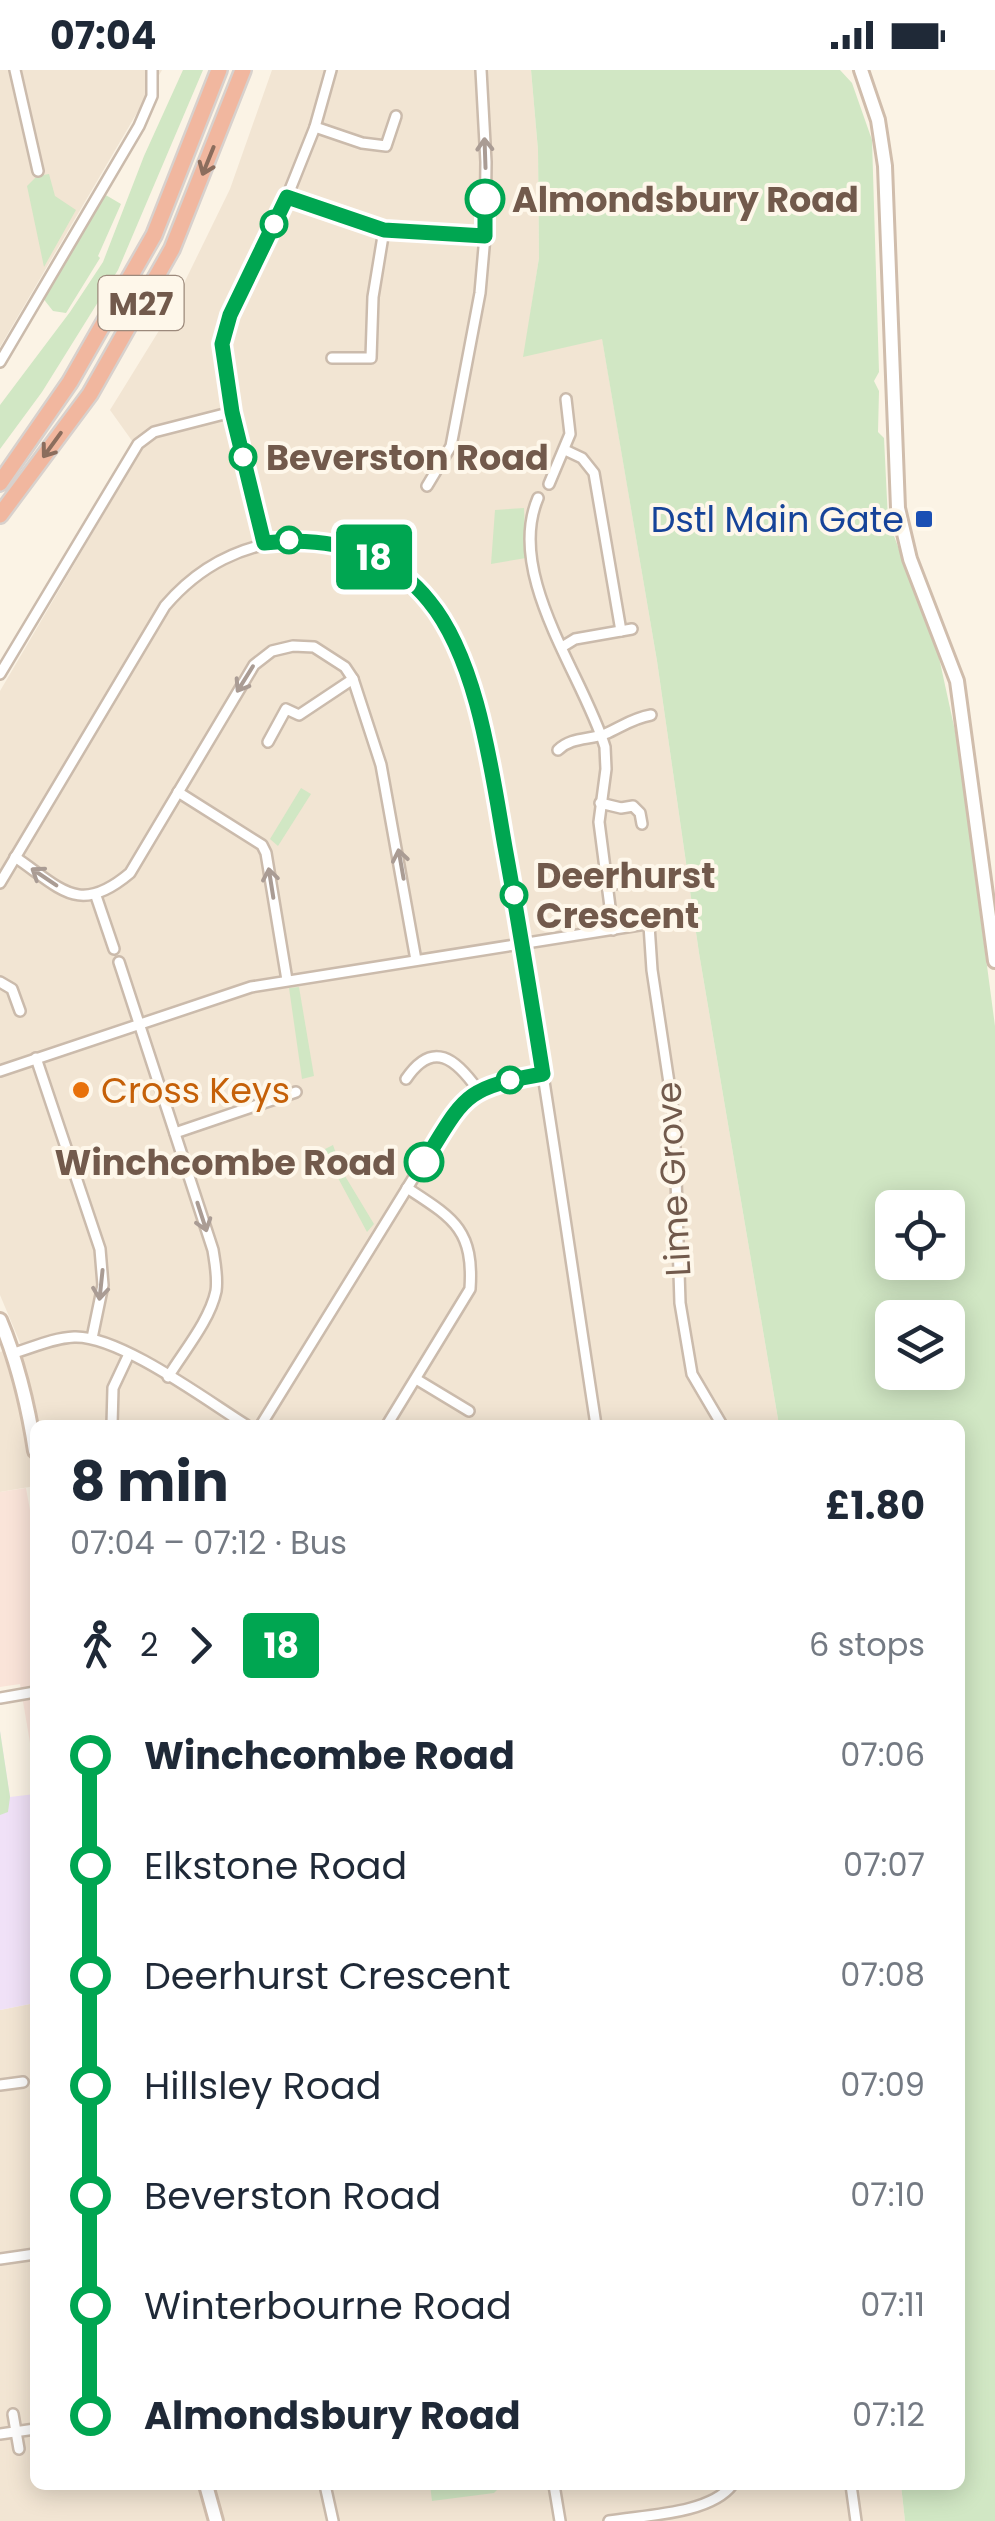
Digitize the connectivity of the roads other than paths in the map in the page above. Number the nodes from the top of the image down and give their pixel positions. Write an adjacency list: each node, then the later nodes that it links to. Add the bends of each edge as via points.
1 (15, 70): 10 (street)
2 (152, 70): 15 (street, via 152,96 139,126)
3 (218, 70): 19 (highway, M27, via 154,235 70,382)
4 (243, 70): 23 (highway, M27, one-way to 23, via 172,249 90,394)
5 (331, 70): 9 (street)
6 (481, 70): 13 (street, one-way to 6)
7 (862, 70): 47 (street, via 884,166 898,508 957,681)
8 (396, 116): 9 (street, via 386,146)
9 (315, 127): 11 (street)
10 (38, 171)
11 (287, 197): 12 (street); 17 (street, via 226,324 223,364)
12 (384, 230): 13 (street); 14 (street, via 371,358)
13 (485, 236): 21 (street, via 455,429)
14 (332, 358)
15 (0, 362)
16 (566, 399): 18 (street)
17 (232, 412): 24 (street); 26 (street, via 154,432 138,444)
18 (565, 450): 20 (street); 25 (street, via 594,472 626,630)
19 (0, 483)
20 (549, 484)
21 (428, 486)
22 (538, 498): 25 (street, via 532,554)
23 (0, 516)
24 (264, 543): 35 (street, via 210,565 165,606); 43 (street, via 321,540 372,556 417,589 447,626 488,752)
25 (562, 647): 29 (street)
26 (0, 674)
27 (352, 680): 30 (street, via 299,715 286,709); 32 (street, one-way to 32, via 345,667 314,648 272,651 254,665); 45 (street, one-way to 27, via 382,765)
28 (651, 715): 29 (street)
29 (602, 735): 31 (street); 33 (street, via 606,769)
30 (268, 742)
31 (558, 750)
32 (178, 792): 39 (street, via 130,874); 48 (street, one-way to 32, via 262,845)
33 (600, 802): 34 (street, via 633,806); 38 (street)
34 (642, 824)
35 (15, 858): 37 (street); 39 (street, one-way to 35, via 73,896)
36 (652, 878): 38 (street)
37 (0, 884)
38 (606, 885): 42 (street)
39 (96, 896): 44 (street)
40 (690, 917): 41 (street)
41 (649, 924): 42 (street); 73 (street, Lime Grove, via 674,1116 680,1303 692,1374)
42 (614, 930): 43 (street)
43 (522, 944): 45 (street); 54 (street)
44 (114, 948)
45 (416, 960): 48 (street)
46 (119, 962): 51 (street)
47 (995, 962)
48 (287, 980): 51 (street)
49 (0, 982): 50 (street, via 12,989)
50 (20, 1011)
51 (139, 1024): 52 (street); 58 (street)
52 (36, 1058): 53 (street); 61 (street, one-way to 61, via 100,1249 103,1285)
53 (0, 1070)
54 (543, 1074): 56 (street); 72 (street)
55 (406, 1079): 56 (street, via 416,1064 439,1056 456,1061)
56 (478, 1090): 59 (street, via 456,1109)
57 (296, 1092): 58 (street)
58 (175, 1133): 64 (street, one-way to 64, via 217,1274 209,1308)
59 (407, 1188): 65 (street, via 453,1218 472,1263 470,1289); 70 (street)
60 (0, 1320): 62 (street)
61 (92, 1338): 62 (street, via 56,1339); 63 (street)
62 (14, 1353): 67 (street)
63 (129, 1354): 64 (street); 68 (street, via 112,1388)
64 (168, 1377): 69 (street)
65 (416, 1379): 66 (street); 71 (street)
66 (469, 1411)
67 (30, 1420)
68 (112, 1420)
69 (238, 1420)
70 (265, 1420)
71 (390, 1420)
72 (595, 1420)
73 (719, 1420)
74 (30, 1693): 75 (street)
75 (0, 1698)
76 (23, 2082): 77 (street)
77 (0, 2085)
78 (30, 2255): 79 (street)
79 (0, 2259)
80 (13, 2414): 82 (street)
81 (30, 2430): 82 (street)
82 (16, 2432): 83 (street); 84 (street)
83 (0, 2434)
84 (19, 2449)
85 (207, 2490): 90 (street)
86 (327, 2490): 91 (street)
87 (555, 2490): 92 (street)
88 (727, 2490): 93 (street, via 703,2505)
89 (852, 2490): 94 (street)
90 (216, 2521)
91 (333, 2521)
92 (560, 2521)
93 (610, 2521)
94 (856, 2521)

